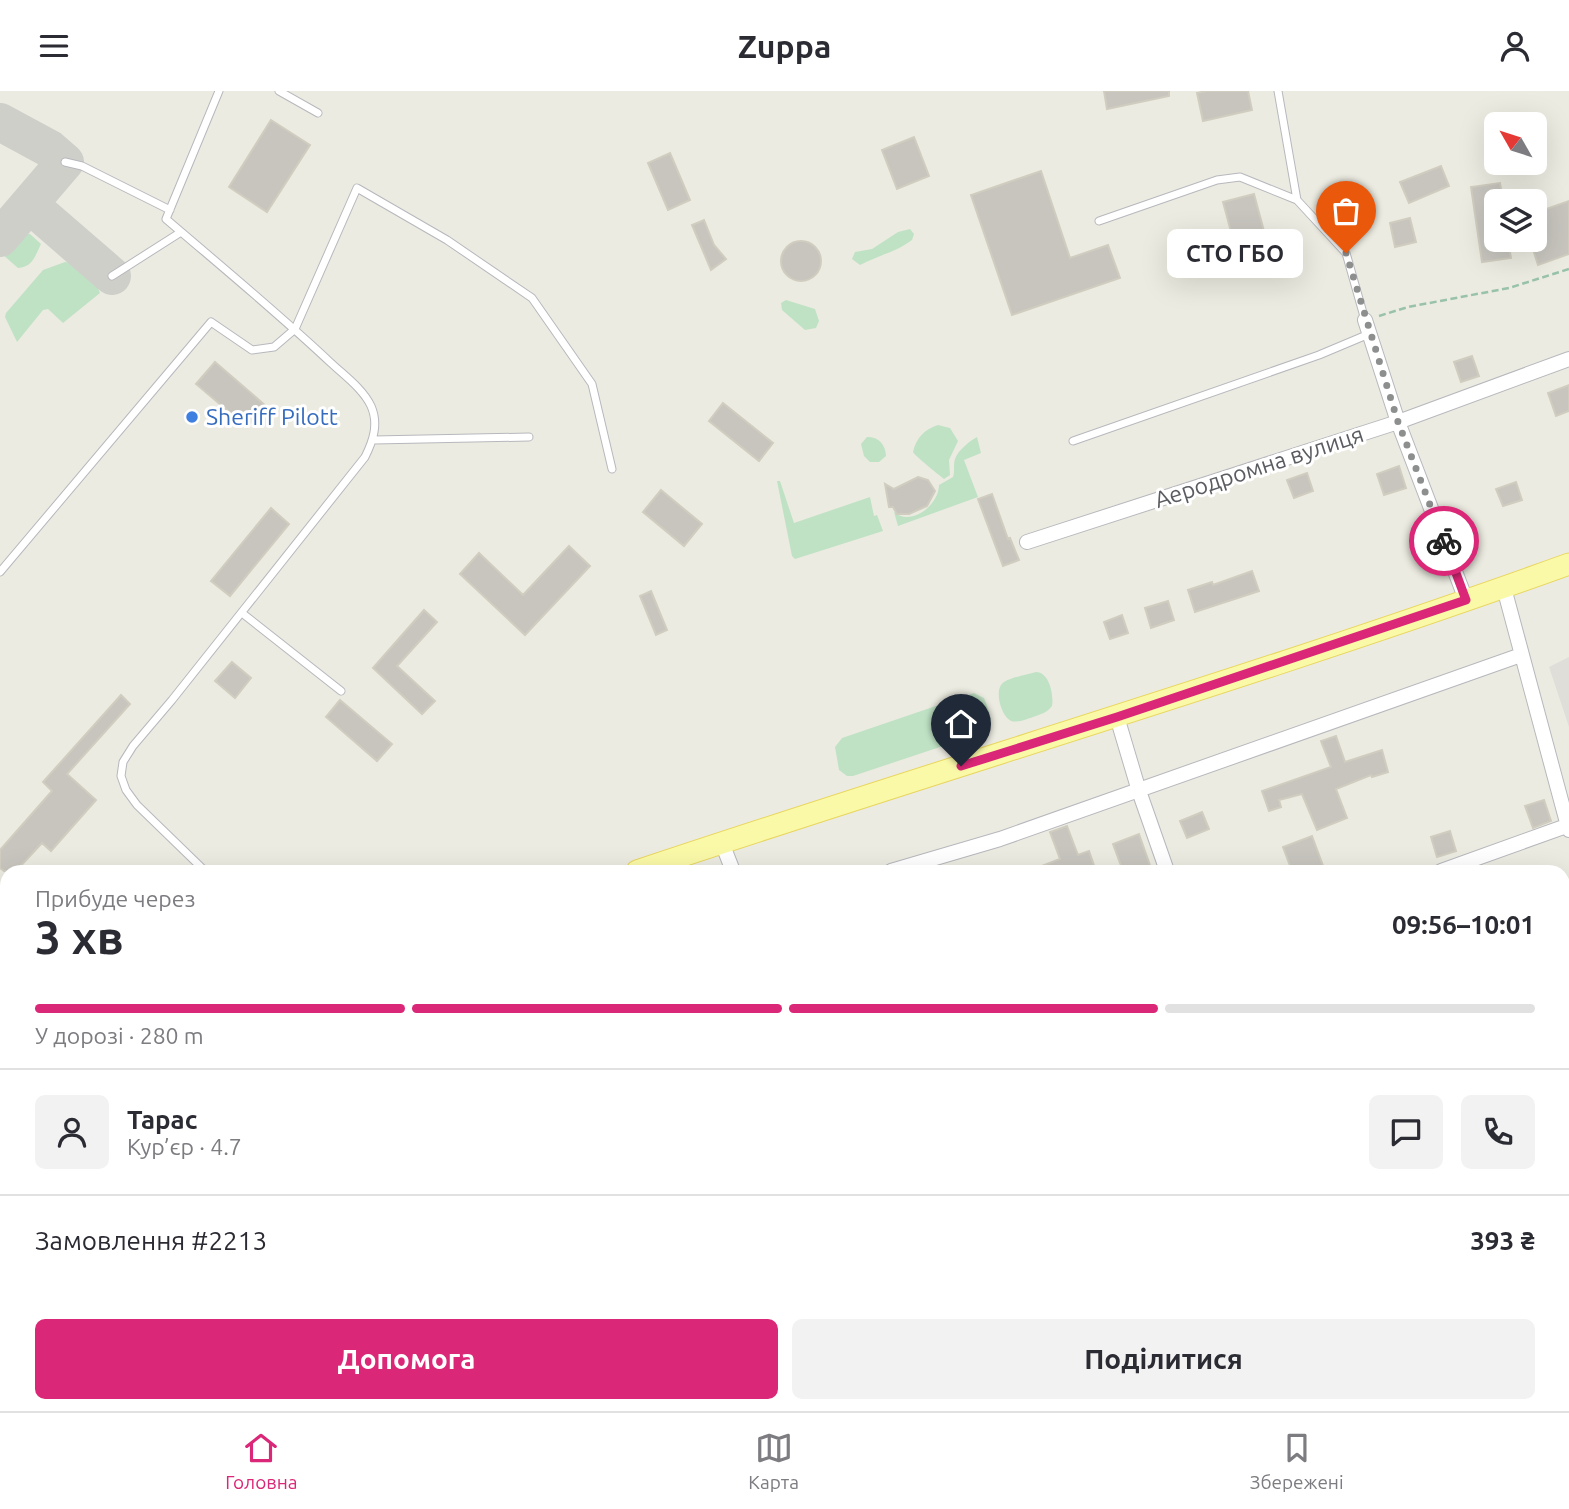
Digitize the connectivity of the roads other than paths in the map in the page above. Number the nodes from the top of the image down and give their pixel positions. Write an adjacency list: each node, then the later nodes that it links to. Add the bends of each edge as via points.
1 (219, 91): 7 (lane)
2 (279, 91): 4 (lane)
3 (1278, 91): 6 (lane)
4 (318, 113)
5 (65, 162): 7 (lane)
6 (1297, 199): 8 (lane, via 1240,177 1217,180); 11 (lane, via 1346,253)
7 (170, 210): 9 (lane, via 166,219)
8 (1099, 221)
9 (181, 232): 10 (lane); 12 (lane)
10 (112, 276)
11 (1367, 327): 14 (street); 17 (lane, via 1319,355)
12 (295, 329): 16 (lane, via 362,393 376,421); 18 (lane, via 357,188 447,240 532,298 592,384); 21 (lane, via 274,347 252,349 211,322)
13 (1569, 359): 14 (street, Аеродромна вулиця)
14 (1398, 422): 19 (street, Аеродромна вулиця); 23 (street)
15 (529, 437): 16 (lane)
16 (374, 440): 24 (lane)
17 (1073, 441)
18 (612, 469)
19 (1027, 542)
20 (1569, 564): 22 (main road)
21 (0, 572)
22 (1504, 588): 23 (main road); 25 (street)
23 (1466, 600): 27 (main road)
24 (242, 613): 26 (lane); 31 (lane, via 123,762 121,776 137,805)
25 (1521, 655): 28 (street); 29 (street)
26 (341, 691)
27 (1117, 717): 28 (street); 30 (main road)
28 (1139, 791): 34 (street); 35 (street)
29 (1569, 827): 36 (street)
30 (722, 843): 32 (main road); 33 (street)
31 (199, 865)
32 (655, 865)
33 (731, 865)
34 (911, 865)
35 (1165, 865)
36 (1458, 865)

